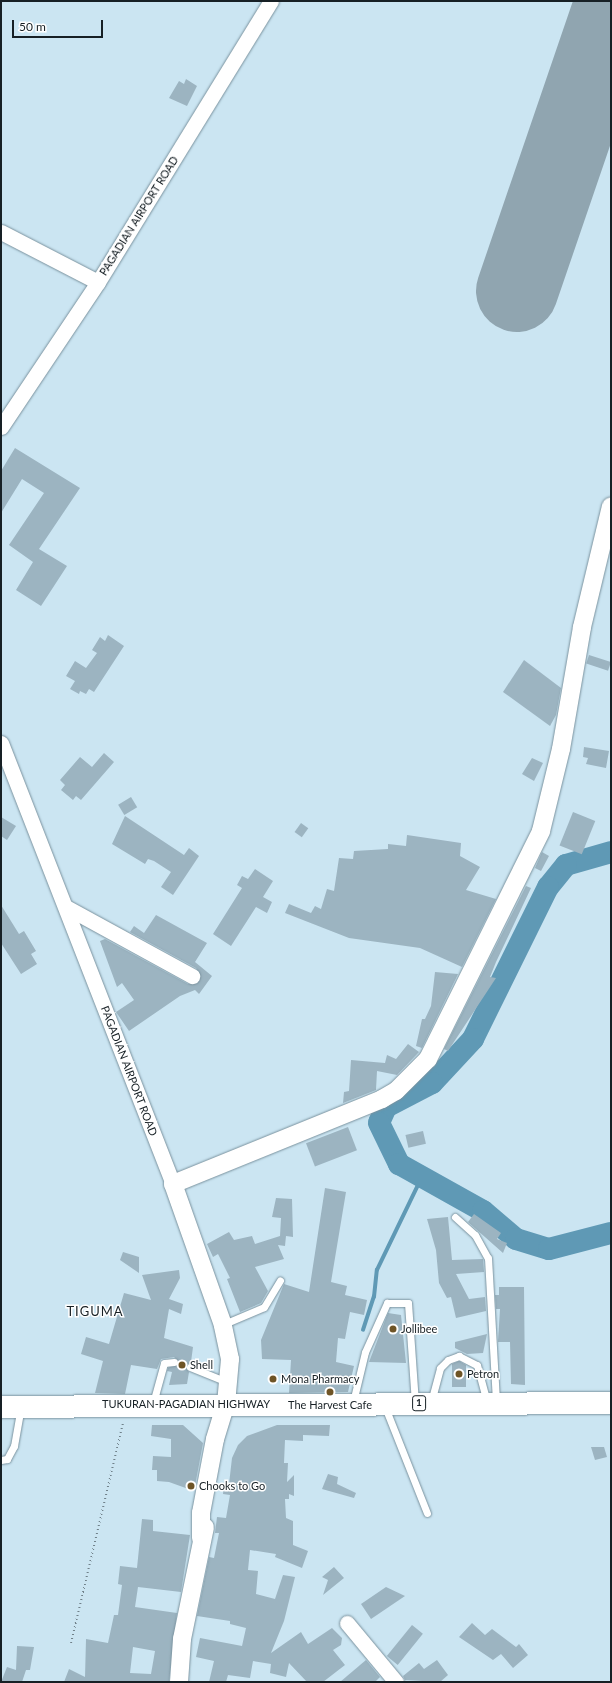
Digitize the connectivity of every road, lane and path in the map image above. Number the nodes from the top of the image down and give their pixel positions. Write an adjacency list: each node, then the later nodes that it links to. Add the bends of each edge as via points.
1 (271, 1): 3 (street, PAGADIAN AIRPORT ROAD)
2 (1, 232): 3 (street)
3 (98, 282): 4 (street, PAGADIAN AIRPORT ROAD)
4 (1, 427)
5 (611, 506): 9 (street, via 582,627 561,749 540,831 428,1059 396,1091 382,1099)
6 (1, 743): 7 (street, PAGADIAN AIRPORT ROAD)
7 (66, 907): 8 (street); 9 (street, PAGADIAN AIRPORT ROAD)
8 (192, 976)
9 (173, 1184): 12 (street, PAGADIAN AIRPORT ROAD)
10 (455, 1217): 22 (lane, via 475,1235 488,1258)
11 (280, 1280): 12 (lane, via 264,1307)
12 (223, 1325): 15 (street, PAGADIAN AIRPORT ROAD, via 230,1359)
13 (174, 1362): 20 (lane, via 164,1364)
14 (190, 1367): 15 (lane)
15 (230, 1383): 21 (street, PAGADIAN AIRPORT ROAD)
16 (353, 1402): 17 (highway, TUKURAN-PAGADIAN HIGHWAY / 1); 18 (lane, via 365,1352 387,1303 408,1303); 21 (highway, TUKURAN-PAGADIAN HIGHWAY / 1)
17 (383, 1403): 18 (highway, TUKURAN-PAGADIAN HIGHWAY / 1); 26 (lane)
18 (423, 1403): 22 (highway, TUKURAN-PAGADIAN HIGHWAY / 1); 22 (lane, via 440,1368 448,1360 459,1356 477,1365)
19 (128, 1404): 20 (highway, TUKURAN-PAGADIAN HIGHWAY / 1); 24 (highway, TUKURAN-PAGADIAN HIGHWAY / 1); 28 (path)
20 (152, 1404): 21 (highway, TUKURAN-PAGADIAN HIGHWAY / 1)
21 (226, 1404): 29 (street, PAGADIAN AIRPORT ROAD, via 215,1439 210,1486 182,1639)
22 (492, 1404): 23 (highway, TUKURAN-PAGADIAN HIGHWAY / 1)
23 (611, 1404)
24 (11, 1406): 25 (lane, via 14,1446 7,1459)
25 (1, 1460)
26 (427, 1513)
27 (347, 1623): 30 (street)
28 (71, 1643)
29 (179, 1682)
30 (396, 1682)

